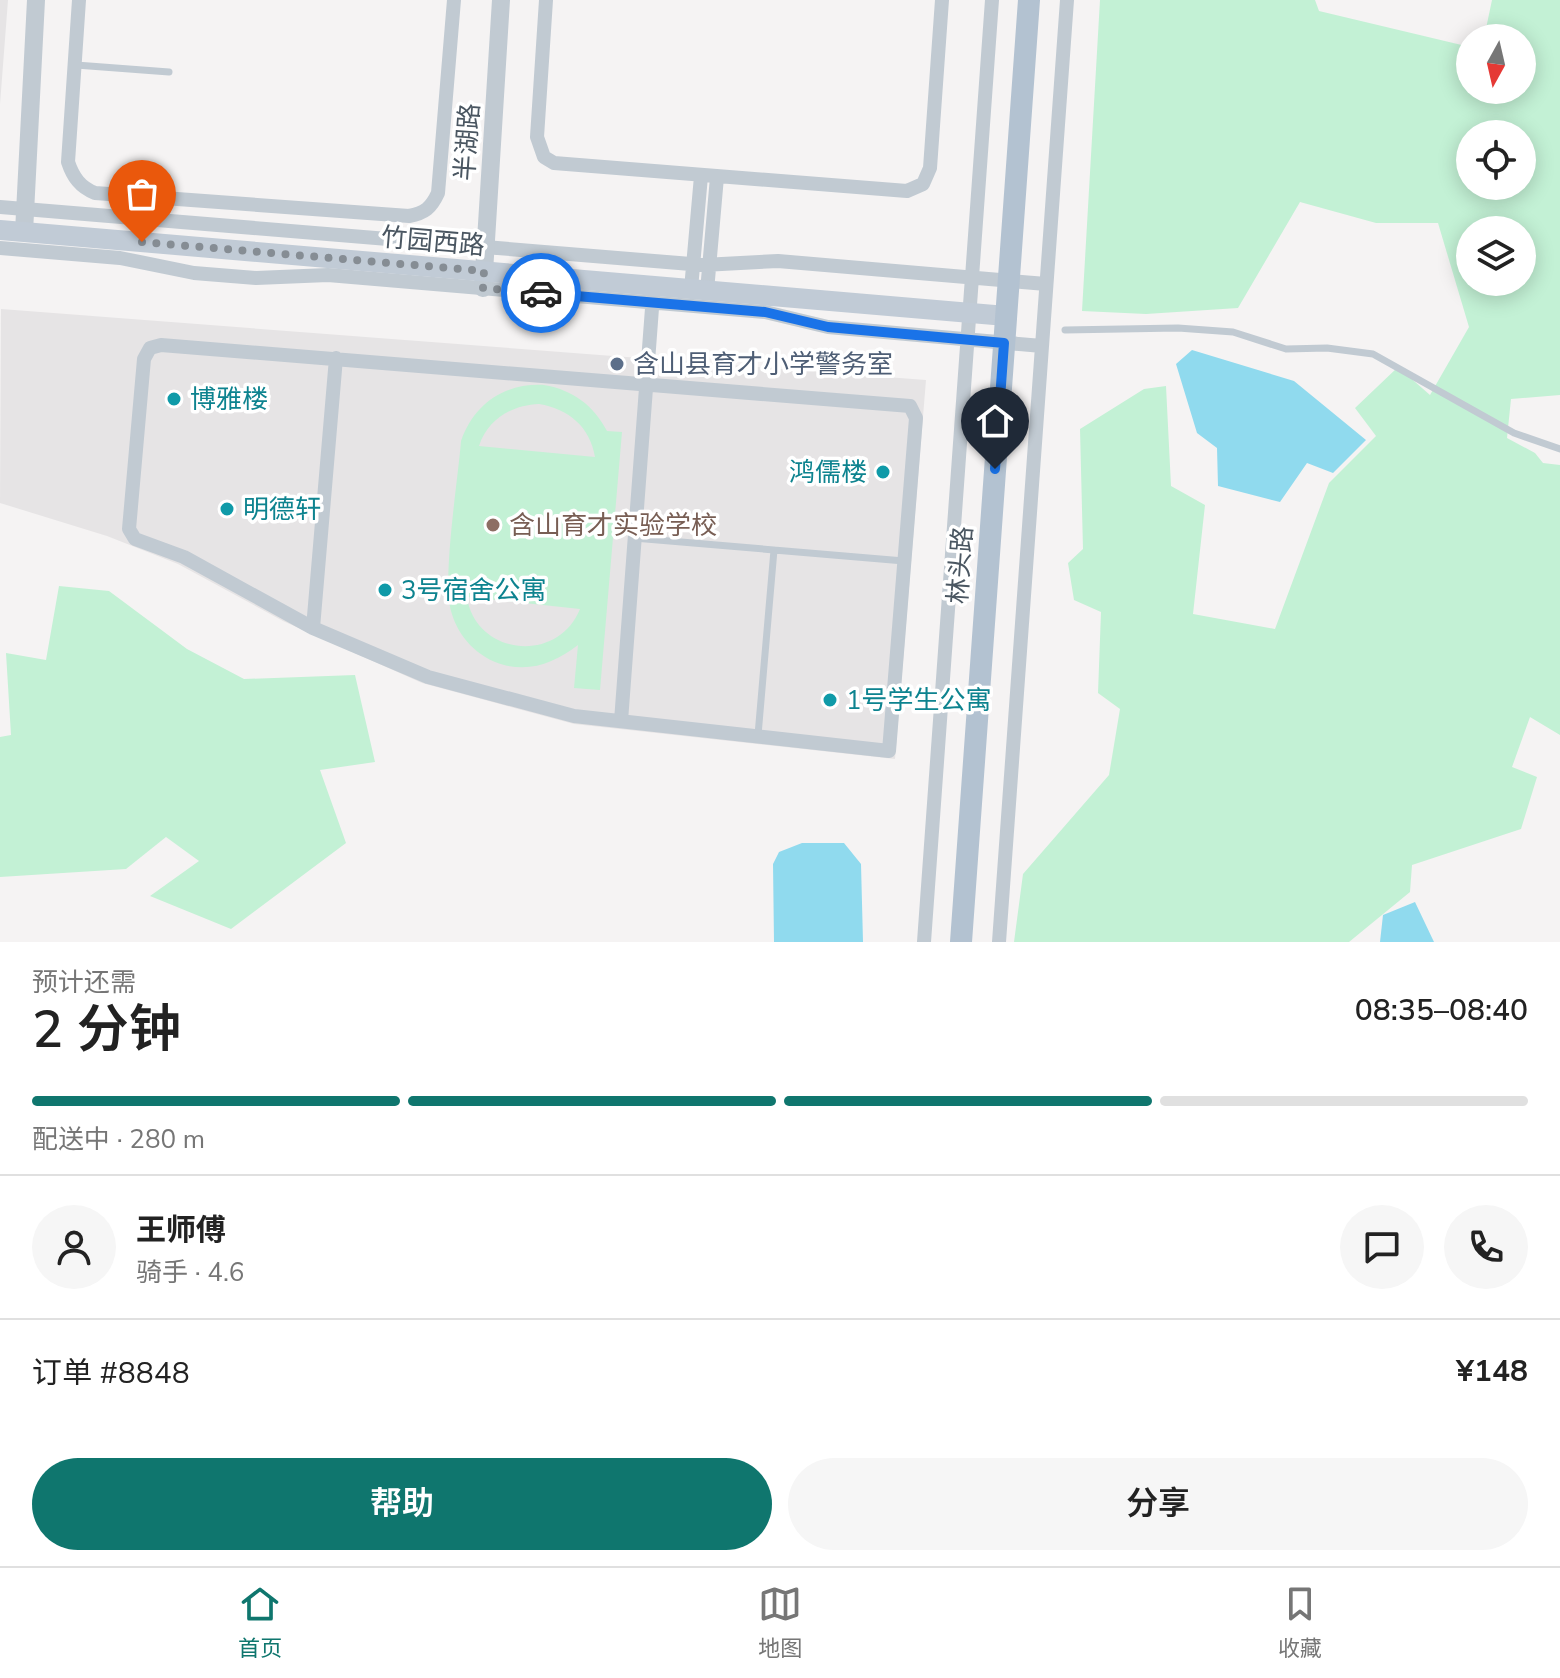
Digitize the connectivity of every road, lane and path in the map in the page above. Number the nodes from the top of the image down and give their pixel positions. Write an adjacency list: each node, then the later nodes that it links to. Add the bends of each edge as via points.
1 (36, 0): 16 (street)
2 (79, 0): 10 (street)
3 (454, 0): 14 (street, via 438,193 422,213)
4 (501, 0): 21 (street, 半湖路)
5 (546, 0): 12 (street, via 537,137 544,157 563,167)
6 (942, 0): 13 (street, via 930,168 923,184 907,191)
7 (992, 0): 25 (street)
8 (1029, 0): 27 (main road, 林头路)
9 (1067, 0): 28 (street)
10 (75, 65): 11 (lane); 14 (street, via 68,162 73,175 95,193)
11 (169, 72)
12 (701, 176): 13 (street); 23 (street)
13 (717, 177): 24 (street)
14 (174, 199): 17 (street)
15 (0, 207): 16 (street)
16 (25, 209): 17 (street); 19 (street)
17 (173, 220): 20 (street); 21 (street)
18 (0, 230): 19 (main road, 竹园西路)
19 (24, 232): 20 (main road, 竹园西路)
20 (171, 244): 26 (main road, 竹园西路)
21 (486, 246): 23 (street); 26 (street, 半湖路)
22 (0, 248): 26 (street, via 120,258 256,278)
23 (693, 264): 24 (street); 30 (street)
24 (709, 264): 25 (street, via 778,261); 30 (street)
25 (972, 277): 27 (street); 31 (street)
26 (484, 280): 29 (main road, 竹园西路); 34 (street, via 765,312 828,327)
27 (1008, 281): 28 (street); 32 (main road, 林头路)
28 (1046, 284): 36 (street)
29 (653, 286): 30 (main road, 竹园西路); 38 (street)
30 (699, 290): 31 (main road, 竹园西路)
31 (969, 313): 32 (main road, 竹园西路); 34 (street)
32 (1006, 316): 35 (main road, 林头路)
33 (1065, 330): 39 (lane, via 1233,332 1286,349 1373,354 1514,433)
34 (967, 340): 35 (street); 46 (street)
35 (1004, 343): 36 (street); 47 (main road, 林头路)
36 (1042, 346): 48 (street)
37 (336, 358): 38 (street); 43 (street); 43 (street, via 150,348 144,359 130,514 135,539 184,557)
38 (646, 383): 40 (street); 42 (street, via 910,406 916,418)
39 (1560, 449)
40 (634, 538): 41 (lane); 44 (street)
41 (774, 550): 42 (lane); 45 (lane)
42 (904, 561): 45 (street, via 889,751)
43 (313, 628): 44 (street, via 428,677 574,716)
44 (621, 721): 45 (street)
45 (758, 737)
46 (924, 942)
47 (961, 942)
48 (999, 942)

